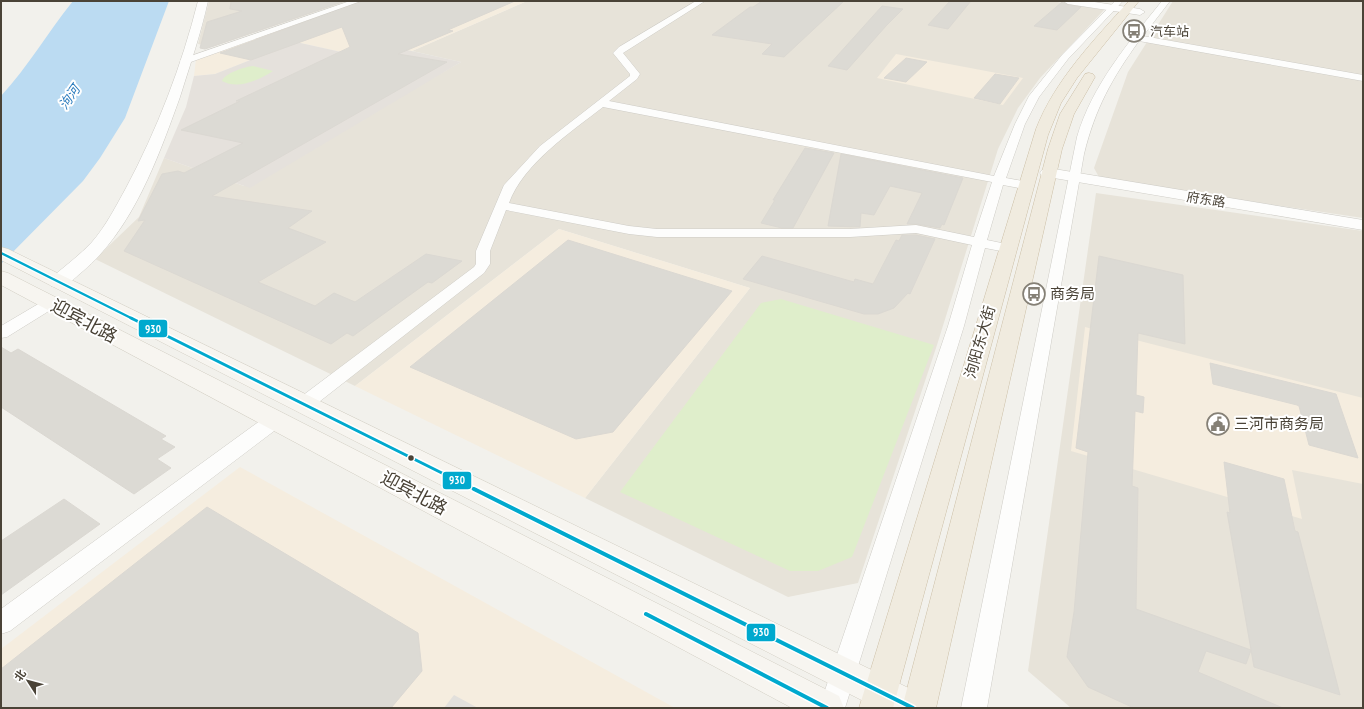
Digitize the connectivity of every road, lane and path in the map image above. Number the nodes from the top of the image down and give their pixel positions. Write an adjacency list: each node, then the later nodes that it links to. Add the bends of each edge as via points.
1 (203, 1): 8 (street)
2 (357, 1): 8 (street)
3 (700, 1): 10 (street, via 622,48 618,53 635,74 634,77)
4 (1068, 1): 6 (street)
5 (1166, 1): 7 (street)
6 (1130, 5): 11 (highway, 泃阳东大街, via 1105,55 1067,114); 13 (street, via 1065,57 1034,96 1020,124); 14 (highway, 泃阳东大街, via 1090,52 1053,104)
7 (1138, 38): 9 (street); 12 (street, via 1093,107 1085,126)
8 (185, 61): 21 (street, via 147,164 104,239 90,254)
9 (1363, 78)
10 (601, 103): 13 (street); 15 (street, via 544,148 508,188)
11 (1048, 173): 12 (street, 府东路); 27 (highway, 泃阳东大街)
12 (1073, 177): 16 (street, 府东路); 30 (street)
13 (999, 180): 14 (street); 17 (street)
14 (1024, 185): 18 (highway, 泃阳东大街)
15 (501, 205): 17 (street, via 657,234 850,233 916,229); 23 (street, via 483,251 483,264 479,270)
16 (1363, 225)
17 (980, 242): 18 (street); 26 (street, via 956,326)
18 (1006, 248): 27 (highway, 泃阳东大街)
19 (1, 253): 21 (main road, 迎宾北路)
20 (1, 277): 21 (main road, 迎宾北路)
21 (46, 288): 22 (street); 23 (main road, 迎宾北路); 24 (main road, 迎宾北路)
22 (1, 333)
23 (304, 404): 26 (main road, 迎宾北路)
24 (275, 420): 25 (street); 28 (main road, 迎宾北路)
25 (1, 623)
26 (844, 673): 27 (main road, 迎宾北路); 29 (street)
27 (898, 704)
28 (827, 708)
29 (832, 708)
30 (974, 708)

